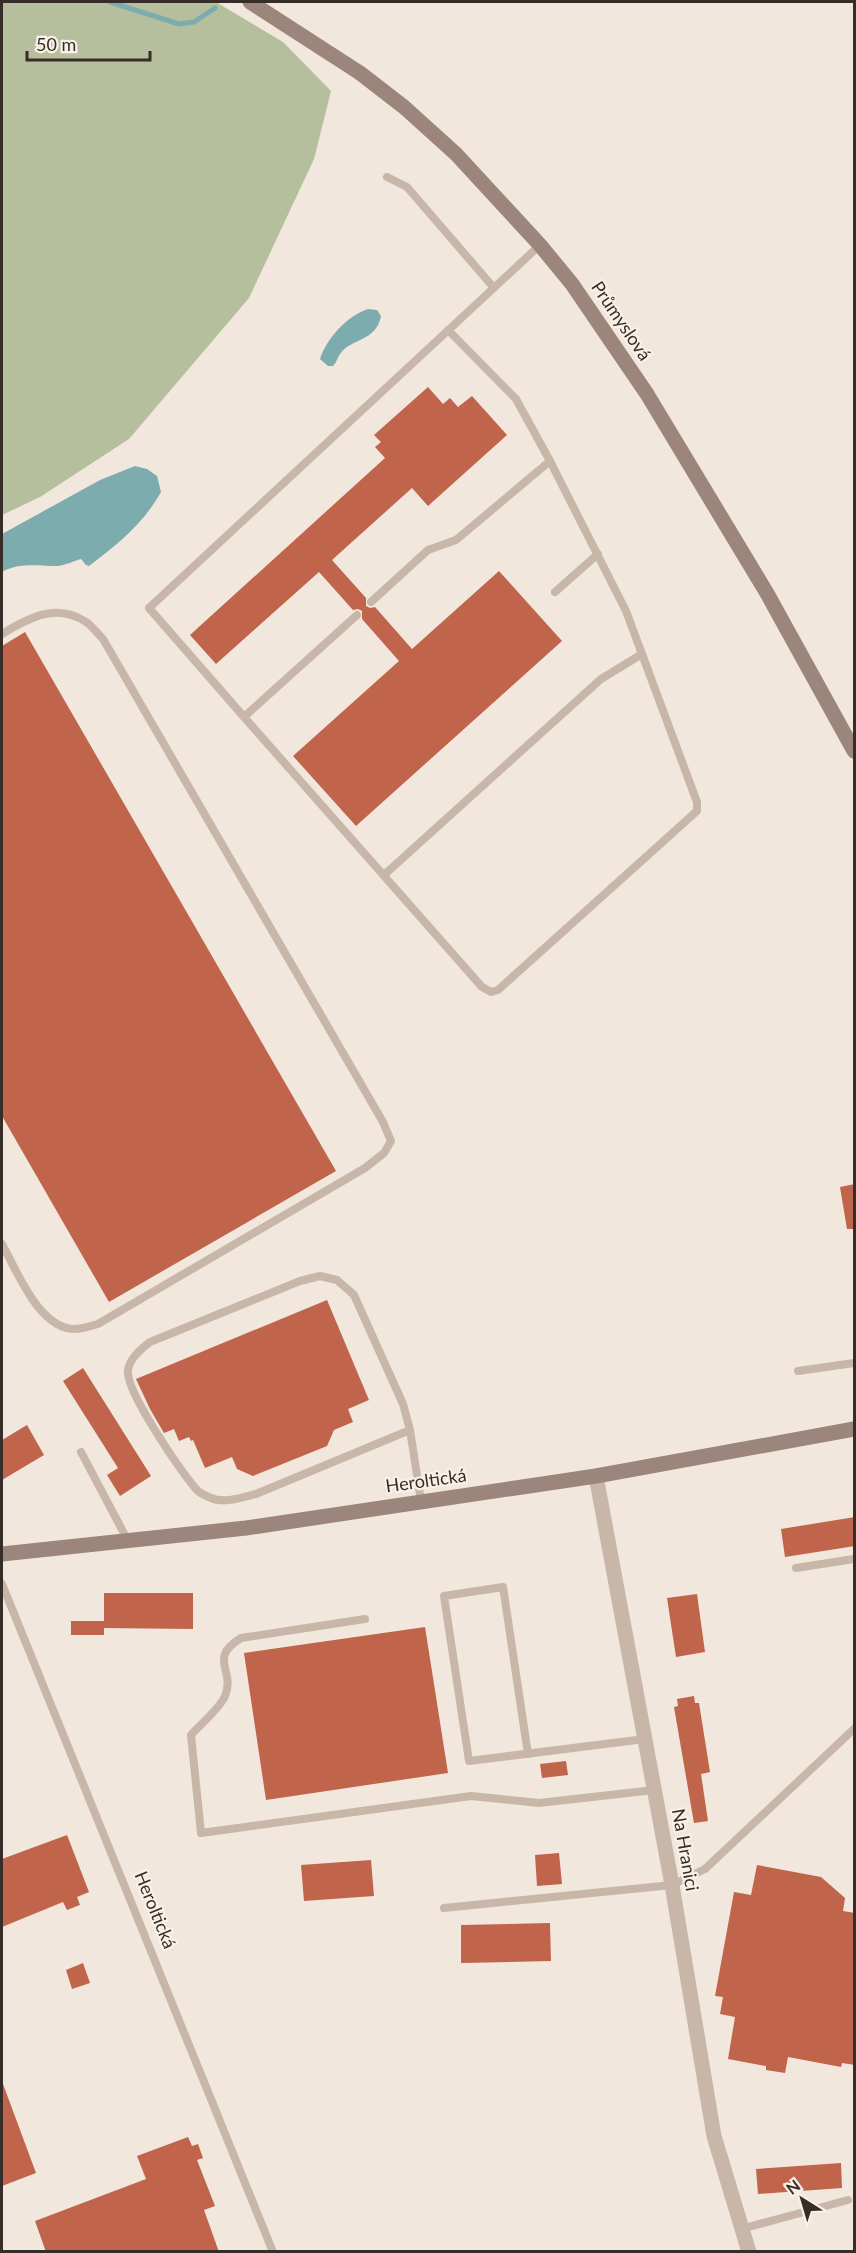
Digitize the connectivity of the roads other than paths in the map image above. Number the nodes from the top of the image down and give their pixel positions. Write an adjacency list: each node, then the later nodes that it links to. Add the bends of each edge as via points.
1 (250, 2): 3 (main road, Průmyslová, via 360,73 404,107 456,154)
2 (387, 177): 4 (lane, via 407,187)
3 (540, 245): 4 (lane); 14 (main road, Průmyslová, via 572,284 647,394 768,595)
4 (494, 288): 5 (lane)
5 (448, 330): 6 (lane, via 516,399); 13 (lane, via 149,608)
6 (550, 461): 7 (lane); 9 (lane, via 456,540 428,550)
7 (598, 554): 8 (lane); 12 (lane, via 626,610)
8 (555, 592)
9 (370, 602)
10 (357, 615): 13 (lane)
11 (2, 634): 16 (lane, via 28,618 64,613 86,622 103,639 391,1141 384,1153 365,1168 98,1324 75,1329 54,1324 38,1308)
12 (642, 654): 15 (lane, via 601,679); 15 (lane, via 698,802 698,811 498,990 491,992 482,987)
13 (244, 717): 15 (lane)
14 (855, 751)
15 (384, 875)
16 (2, 1244)
17 (855, 1362): 18 (lane)
18 (798, 1371)
19 (855, 1429): 22 (main road, Heroltická)
20 (410, 1430): 20 (lane, via 403,1404 354,1295 337,1280 320,1276 150,1342 138,1351 128,1368 138,1404 197,1491 214,1500 256,1494); 23 (lane)
21 (81, 1452): 24 (lane)
22 (596, 1476): 23 (main road, Heroltická); 31 (street, Na Hranici)
23 (421, 1501): 24 (main road, Heroltická)
24 (128, 1542): 25 (main road, Heroltická)
25 (2, 1554)
26 (855, 1559): 27 (lane)
27 (796, 1568)
28 (2, 1584): 38 (lane, Heroltická)
29 (364, 1619): 33 (lane, via 241,1638 228,1646 224,1659 225,1697 191,1735 201,1833 471,1796 539,1803)
30 (855, 1730): 34 (lane, via 705,1869)
31 (645, 1739): 32 (lane); 33 (street, Na Hranici)
32 (528, 1754): 32 (lane, via 469,1761 444,1596 503,1587)
33 (654, 1790): 34 (street, Na Hranici)
34 (672, 1885): 35 (lane); 37 (street, Na Hranici, via 714,2136)
35 (444, 1908)
36 (848, 2200): 37 (lane)
37 (741, 2229): 39 (street, Na Hranici)
38 (273, 2252)
39 (749, 2252)

